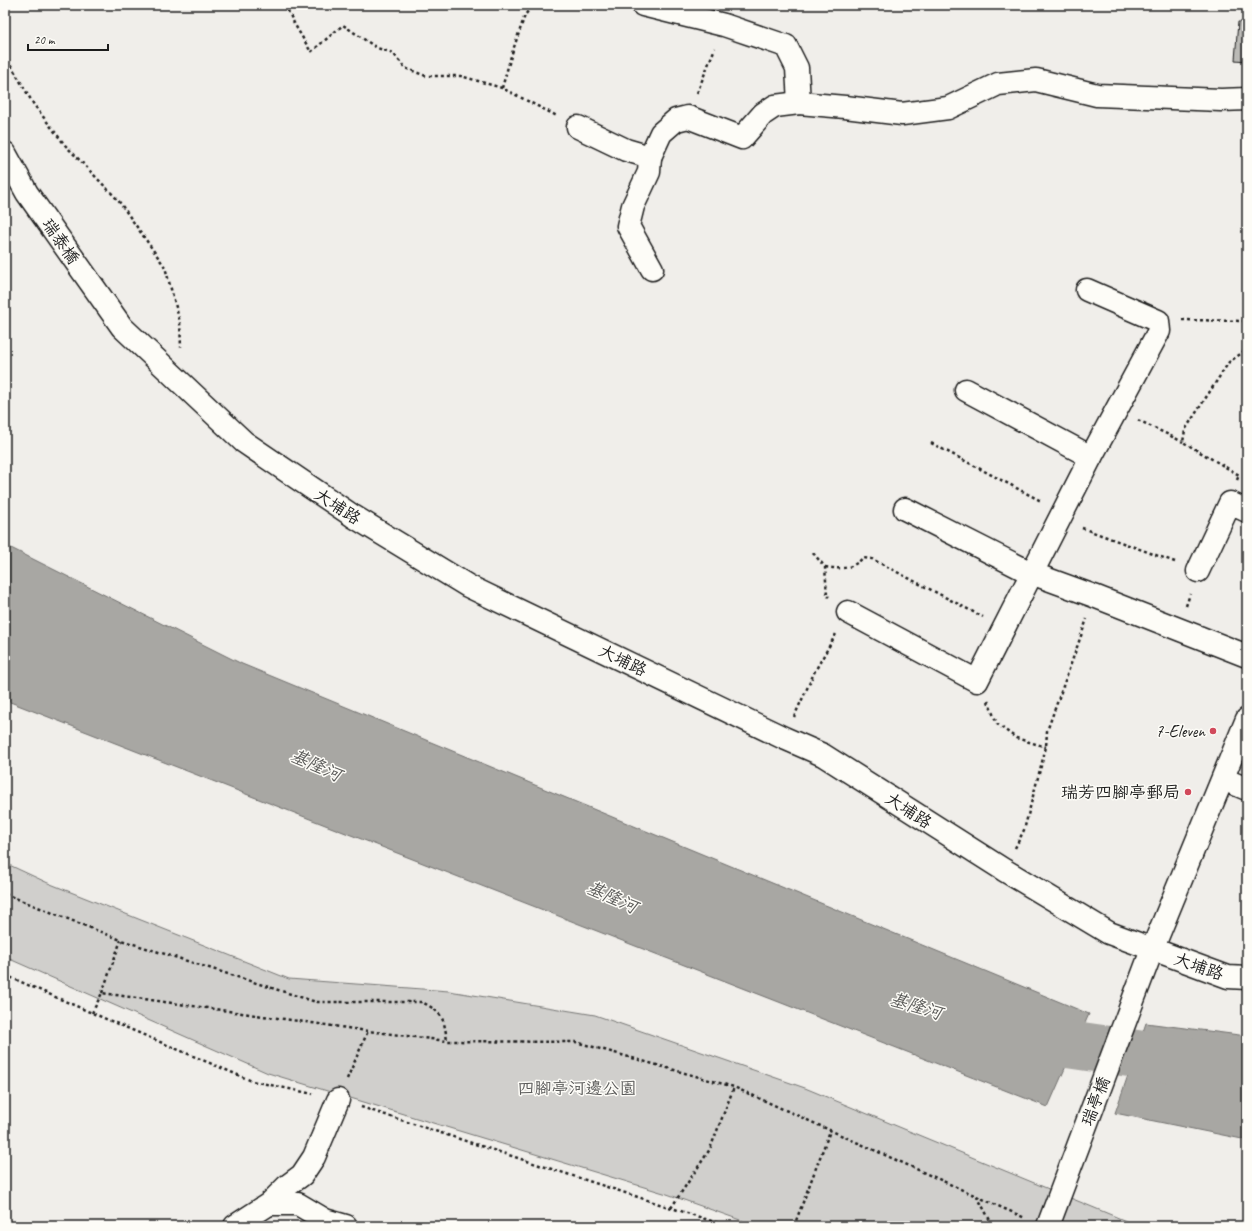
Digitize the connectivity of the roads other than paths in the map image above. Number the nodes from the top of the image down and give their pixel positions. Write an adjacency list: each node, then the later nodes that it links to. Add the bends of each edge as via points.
1 (644, 5): 3 (street, via 724,25 786,46 797,68)
2 (1247, 99): 3 (street, via 1097,95 1036,80 998,84 948,108 902,114)
3 (799, 102): 6 (street, via 775,106 763,114 742,138 688,117 676,120 661,134)
4 (578, 127): 6 (street, via 626,150)
5 (5, 153): 9 (street, 瑞泰橋, via 27,193)
6 (650, 157): 7 (street, via 649,172 633,206 628,226)
7 (652, 269)
8 (1087, 290): 11 (street, via 1158,321 1159,331)
9 (122, 327): 21 (street, 大埔路, via 244,442 353,516 468,586 823,755 1109,933)
10 (966, 390): 11 (street)
11 (1091, 457): 15 (street)
12 (1238, 507): 14 (street)
13 (905, 509): 15 (street)
14 (1198, 570)
15 (1031, 573): 16 (street, via 977,681); 17 (street)
16 (848, 612)
17 (1247, 656)
18 (1247, 719): 19 (street, 大埔路)
19 (1223, 779): 20 (street); 21 (street, 大埔路)
20 (1247, 790)
21 (1152, 950): 22 (street, 大埔路); 23 (street, 大埔路, via 1228,977)
22 (1142, 977): 26 (street, 瑞亭橋)
23 (1247, 978)
24 (338, 1100): 25 (street, via 314,1157 302,1175)
25 (269, 1204): 27 (street); 28 (street, via 298,1204 325,1220)
26 (1039, 1223)
27 (235, 1226)
28 (346, 1226)

